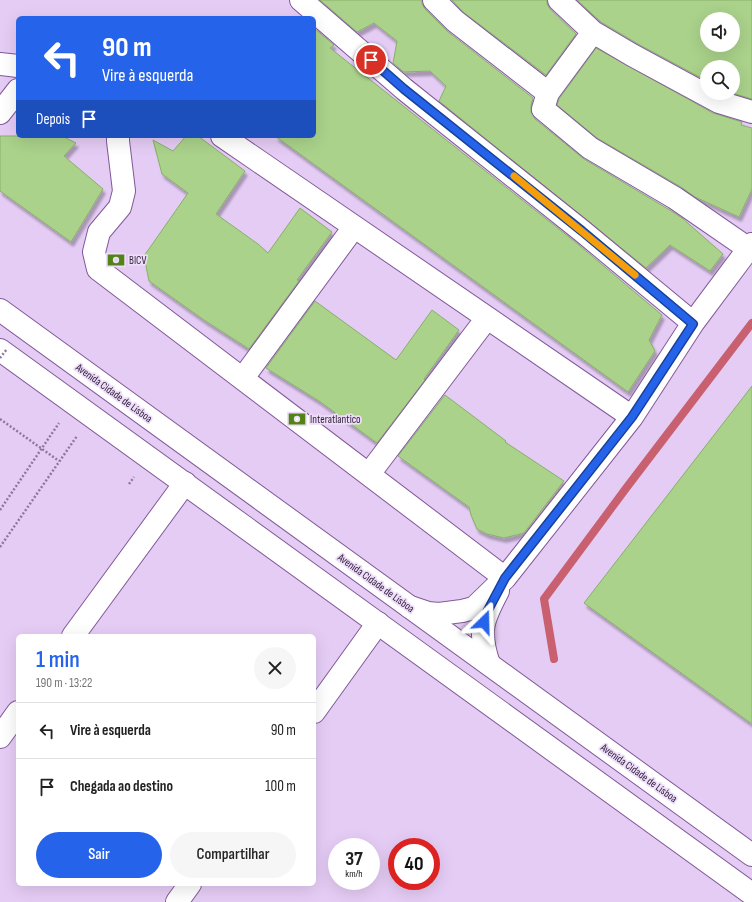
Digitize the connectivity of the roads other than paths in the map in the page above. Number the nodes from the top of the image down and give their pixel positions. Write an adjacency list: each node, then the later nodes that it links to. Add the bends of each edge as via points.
1 (301, 0): 17 (main road, via 404,89 582,231)
2 (434, 0): 8 (main road, via 455,21)
3 (559, 0): 4 (main road)
4 (593, 32): 8 (main road); 9 (main road, via 719,102)
5 (0, 64): 6 (main road)
6 (16, 66)
7 (16, 93): 10 (main road)
8 (548, 93): 14 (main road, via 543,109 590,148)
9 (752, 112)
10 (0, 113)
11 (118, 138): 19 (main road, via 124,191 120,207 99,232 94,252 98,269)
12 (225, 138): 13 (main road)
13 (354, 227): 16 (main road); 19 (main road)
14 (751, 246): 17 (main road)
15 (0, 310): 24 (main road, Avenida Cidade de Lisboa)
16 (487, 318): 20 (main road); 21 (main road)
17 (693, 324): 20 (main road)
18 (3, 350): 22 (main road)
19 (243, 378): 21 (main road)
20 (632, 417): 23 (main road)
21 (369, 474): 23 (main road)
22 (185, 484): 25 (main road); 26 (main road)
23 (505, 578): 24 (main road, via 474,608 468,610 439,614); 27 (main road, via 484,622 484,647)
24 (408, 606): 27 (main road, Avenida Cidade de Lisboa)
25 (378, 623): 28 (main road); 33 (main road)
26 (74, 634)
27 (490, 664): 31 (main road, Avenida Cidade de Lisboa)
28 (316, 709)
29 (16, 715): 30 (main road)
30 (0, 737)
31 (752, 855)
32 (189, 886): 34 (main road)
33 (752, 894)
34 (178, 902)

